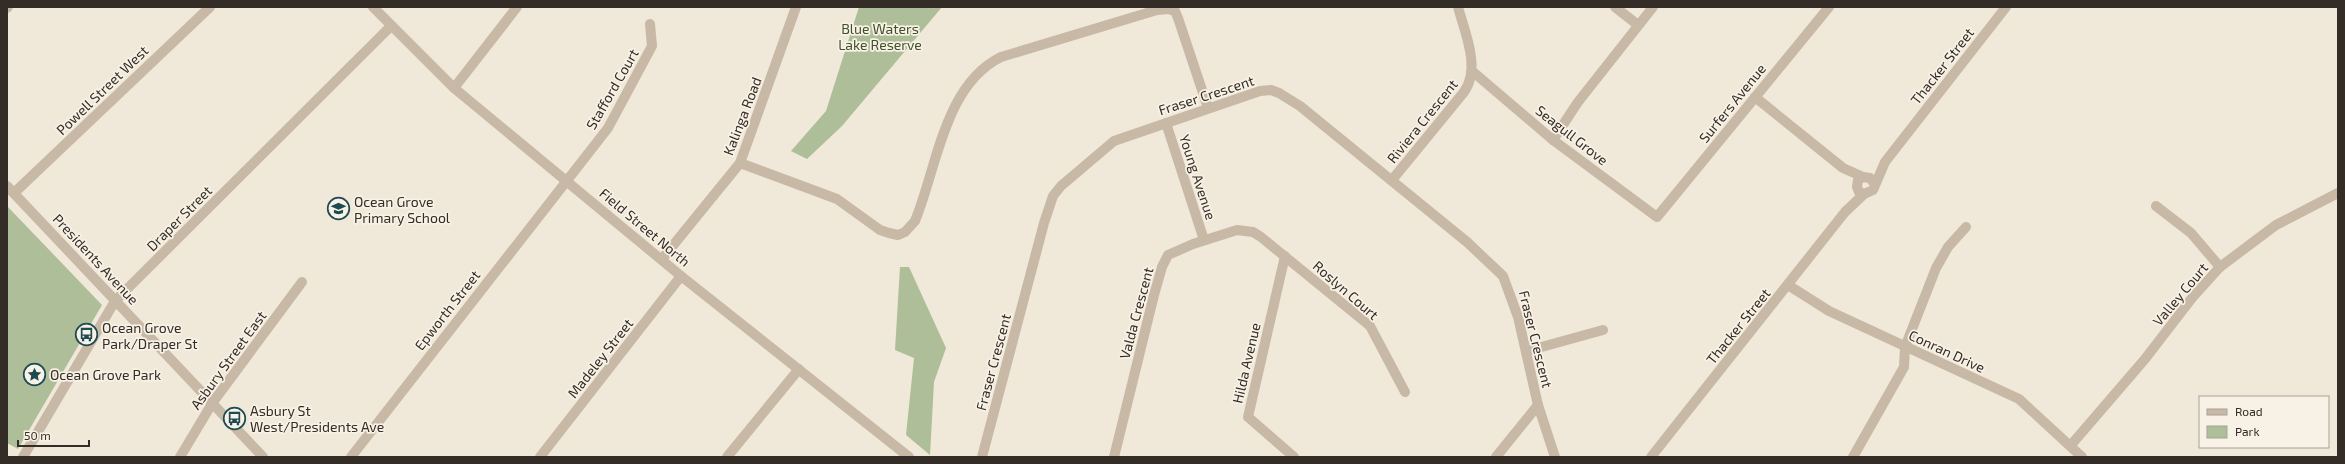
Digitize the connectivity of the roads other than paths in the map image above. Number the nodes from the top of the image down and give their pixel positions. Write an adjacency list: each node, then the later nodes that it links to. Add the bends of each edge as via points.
1 (210, 7): 26 (street, Powell Street West)
2 (373, 7): 12 (street, Field Street North)
3 (517, 7): 14 (street)
4 (796, 7): 20 (street, Kalinga Road)
5 (1458, 7): 13 (street, Riviera Crescent)
6 (1615, 7): 11 (street)
7 (1653, 7): 11 (street)
8 (1829, 7): 15 (street, Surfers Avenue)
9 (2006, 7): 19 (street, Thacker Street)
10 (650, 24): 24 (street, Stafford Court, via 652,46 608,128)
11 (1638, 25): 18 (street, via 1578,102)
12 (391, 26): 14 (street, Field Street North); 39 (street, Draper Street)
13 (1472, 70): 18 (street, Seagull Grove); 23 (street, Riviera Crescent, via 1471,80 1464,92)
14 (454, 88): 24 (street, Field Street North)
15 (1755, 97): 21 (street); 30 (street, Surfers Avenue)
16 (1208, 108): 17 (street, Fraser Crescent); 20 (street, via 1178,18 1175,11 1168,9 1001,57 987,64 968,85 947,122 915,221 905,232 898,235 880,230 837,199); 23 (street, Fraser Crescent, via 1260,91 1271,90 1280,93 1300,106)
17 (1166, 123): 32 (street, Young Avenue); 55 (street, Fraser Crescent, via 1114,140 1070,176 1053,196)
18 (1553, 140): 30 (street, Seagull Grove)
19 (1885, 162): 22 (street, Thacker Street); 25 (street, Thacker Street)
20 (740, 163): 34 (street, Kalinga Road)
21 (1843, 168): 22 (street); 27 (street)
22 (1864, 176): 25 (street, via 1872,179); 27 (street, via 1858,180)
23 (1392, 180): 42 (street, Fraser Crescent, via 1482,254 1503,276 1509,286)
24 (566, 181): 34 (street, Field Street North); 51 (street, Epworth Street)
25 (1874, 184): 27 (street, via 1871,193)
26 (11, 189): 39 (street, Presidents Avenue)
27 (1859, 189): 38 (street, Thacker Street, via 1845,212)
28 (2338, 192): 35 (street, Valley Court, via 2276,225)
29 (2156, 206): 35 (street, via 2191,233)
30 (1657, 217)
31 (1966, 227): 41 (street, via 1948,247 1936,268)
32 (1204, 240): 33 (street, Valda Crescent, via 1245,230 1261,237); 56 (street, Valda Crescent, via 1168,255 1162,267)
33 (1285, 256): 44 (street, Roslyn Court, via 1370,326); 57 (street, Hilda Avenue, via 1248,417)
34 (662, 259): 36 (street, Field Street North)
35 (2220, 267): 47 (street, Valley Court)
36 (681, 276): 43 (street, Field Street North); 52 (street, Madeley Street)
37 (302, 282): 45 (street, Asbury Street East)
38 (1788, 285): 41 (street, Conran Drive, via 1829,310); 60 (street, Thacker Street)
39 (115, 301): 45 (street, Presidents Avenue); 48 (street, Draper Street)
40 (1603, 330): 42 (street)
41 (1905, 347): 47 (street, Conran Drive, via 2019,400); 61 (street, via 1904,367)
42 (1527, 351): 46 (street, Fraser Crescent)
43 (799, 369): 53 (street); 54 (street, Field Street North)
44 (1405, 392)
45 (213, 402): 49 (street, Asbury Street East); 50 (street, Presidents Avenue)
46 (1538, 405): 58 (street); 59 (street, Fraser Crescent)
47 (2071, 445): 62 (street, Conran Drive)
48 (22, 457)
49 (180, 457)
50 (263, 457)
51 (351, 457)
52 (540, 457)
53 (728, 457)
54 (909, 457)
55 (982, 457)
56 (1114, 457)
57 (1294, 457)
58 (1496, 457)
59 (1554, 457)
60 (1651, 457)
61 (1853, 457)
62 (2082, 457)

